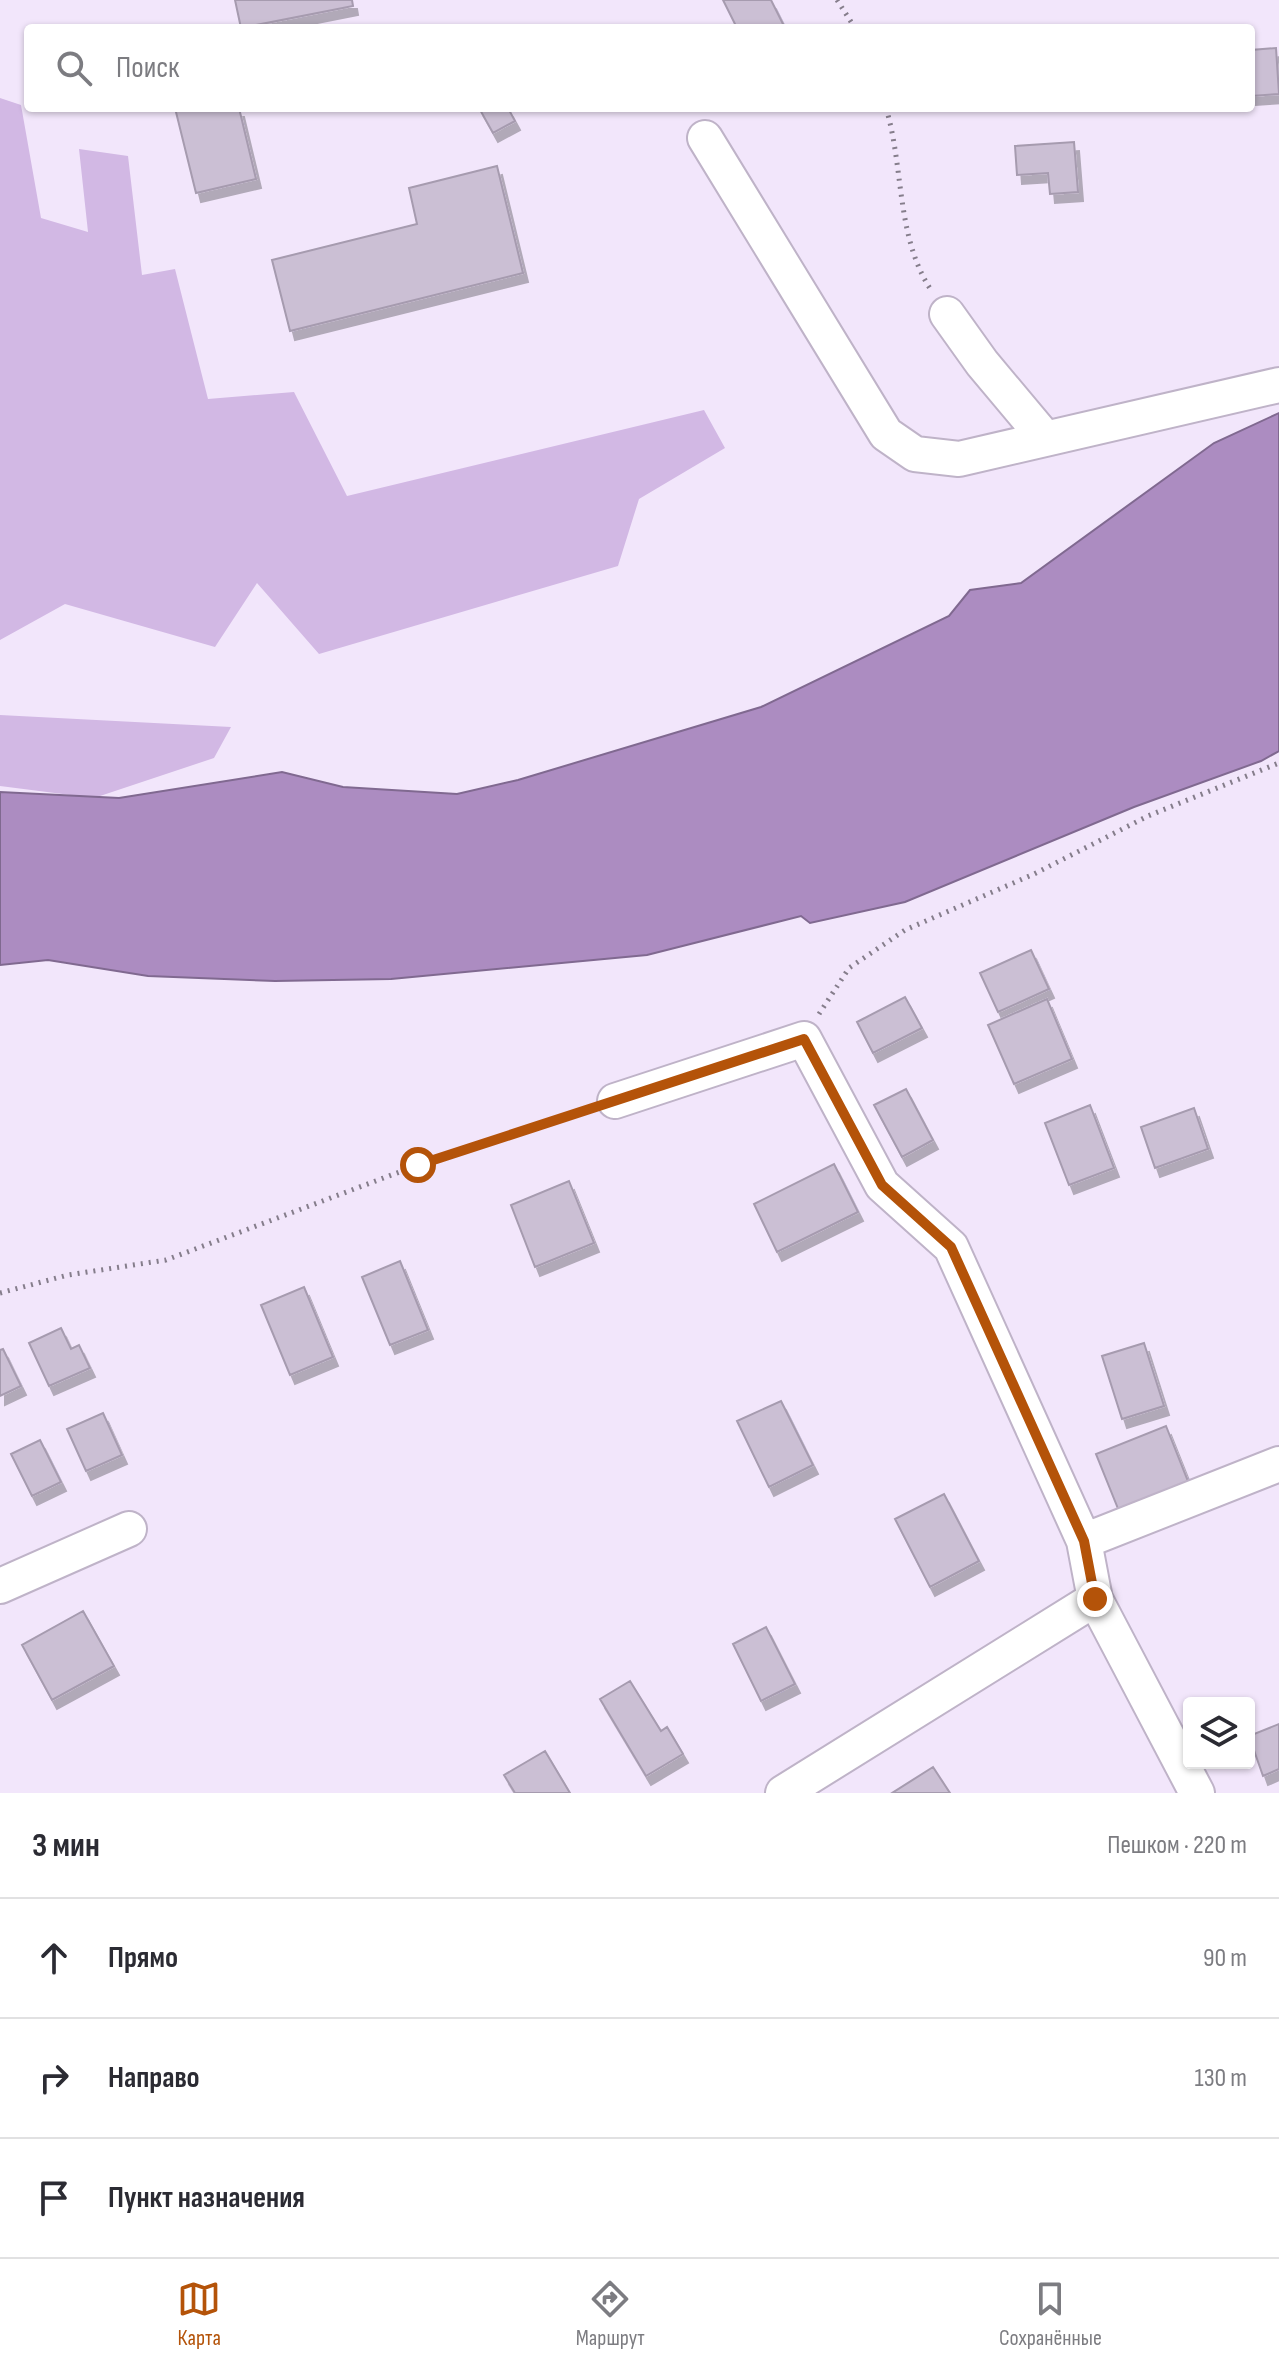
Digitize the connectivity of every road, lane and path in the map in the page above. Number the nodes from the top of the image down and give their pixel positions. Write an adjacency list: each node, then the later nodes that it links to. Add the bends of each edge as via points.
1 (837, 0): 2 (path)
2 (852, 24)
3 (887, 112): 5 (path, via 902,207 921,275)
4 (705, 138): 7 (street, via 886,434 915,454 959,459)
5 (947, 314): 7 (street)
6 (1279, 385): 7 (street)
7 (1044, 437)
8 (1279, 763): 9 (path, via 1148,816 1034,874 905,930 849,968)
9 (804, 1039): 10 (street); 14 (street, via 882,1185 951,1247)
10 (615, 1101): 11 (path, via 418,1165 166,1260 68,1275)
11 (0, 1293)
12 (1279, 1464): 14 (street)
13 (129, 1529): 15 (street)
14 (1084, 1541): 16 (street)
15 (0, 1586)
16 (1095, 1599): 17 (street); 18 (street)
17 (783, 1793)
18 (1197, 1793)

